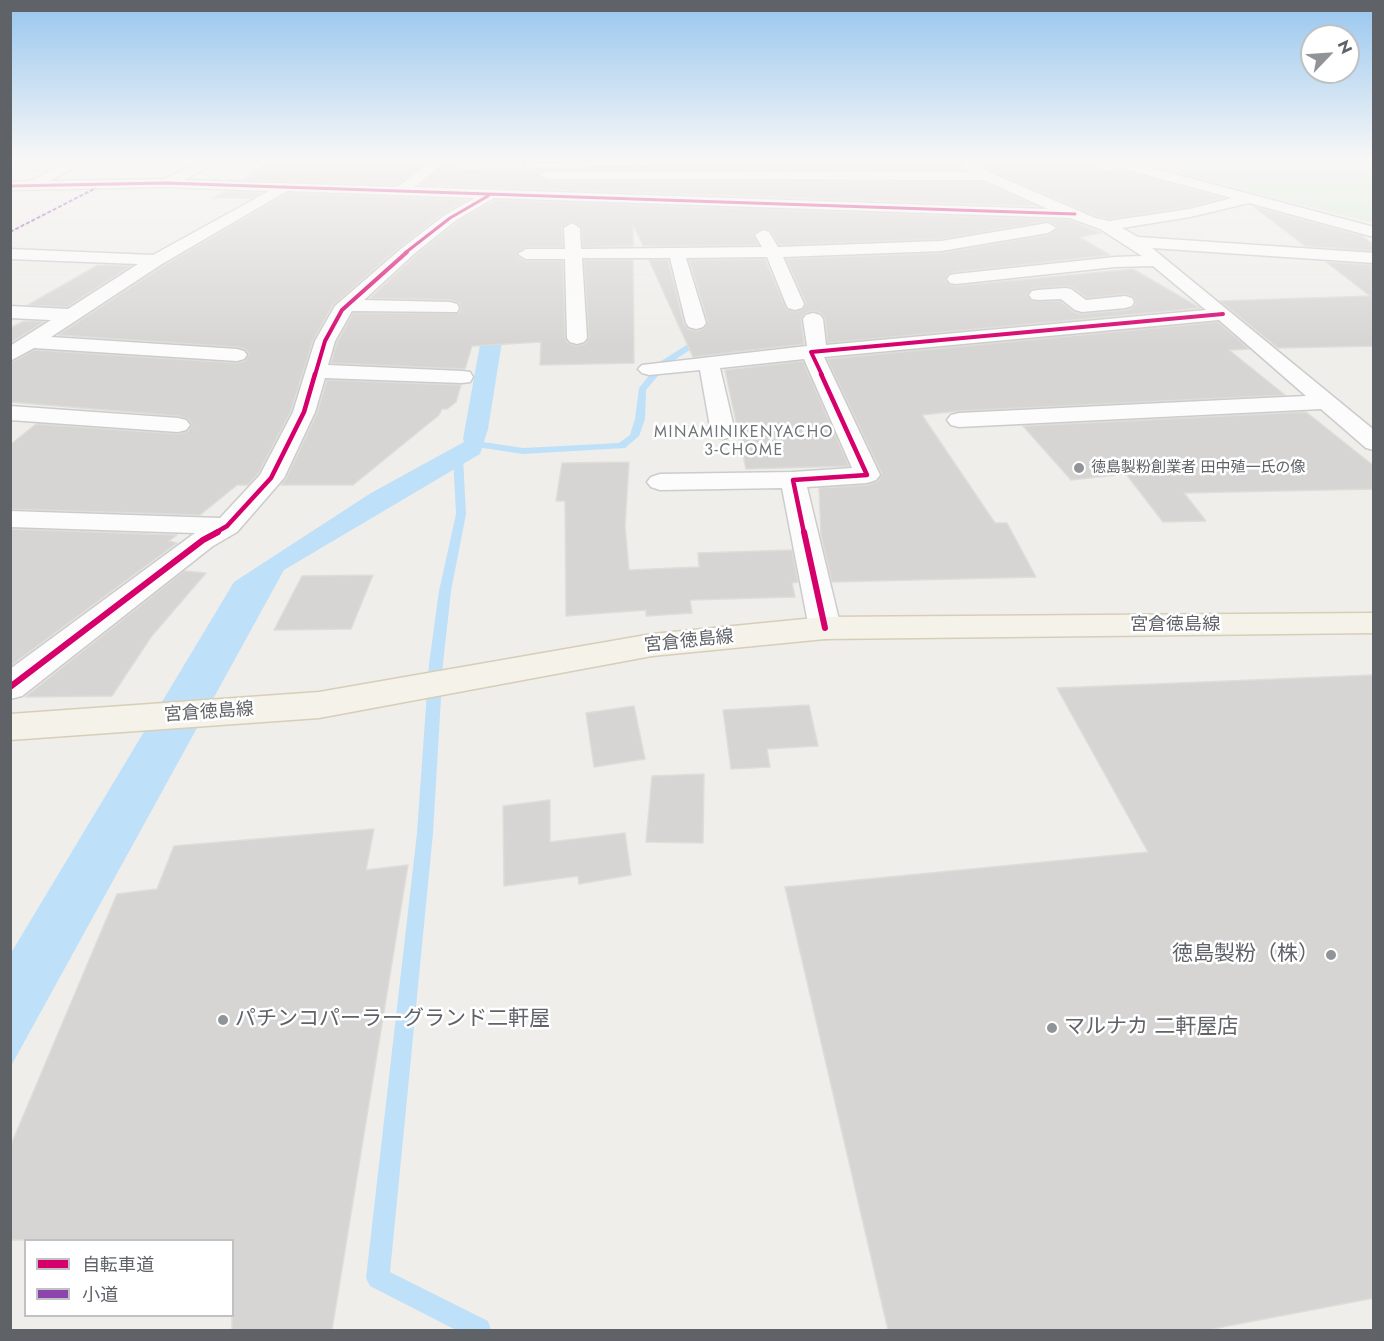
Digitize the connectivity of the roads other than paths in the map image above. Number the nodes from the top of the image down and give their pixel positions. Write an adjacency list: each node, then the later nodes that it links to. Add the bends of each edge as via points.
1 (226, 221): 17 (street)
2 (447, 221): 27 (street)
3 (1081, 221): 4 (street)
4 (1091, 221): 5 (street); 10 (street); 12 (street, via 941,246)
5 (1095, 221)
6 (1330, 221): 9 (street)
7 (572, 228): 13 (street)
8 (760, 231): 12 (street)
9 (1374, 232)
10 (1134, 242): 16 (street); 18 (street)
11 (676, 251): 12 (street); 13 (street); 34 (street)
12 (773, 252): 26 (street)
13 (573, 253): 15 (street); 36 (street)
14 (10, 254): 17 (street)
15 (526, 254)
16 (1374, 258)
17 (156, 260): 21 (street)
18 (1159, 261): 20 (street); 23 (street)
19 (90, 279): 21 (street)
20 (956, 279)
21 (124, 280): 32 (street)
22 (1038, 295): 28 (street, via 1065,293)
23 (1201, 296): 24 (street); 31 (street)
24 (1177, 298)
25 (1142, 301): 28 (street)
26 (795, 304)
27 (347, 305): 29 (street); 43 (street, via 325,341)
28 (1082, 306): 35 (street)
29 (450, 309)
30 (10, 312): 32 (street)
31 (1223, 314): 35 (street); 45 (street)
32 (72, 315): 37 (street)
33 (813, 319): 38 (street)
34 (696, 323)
35 (1104, 325): 38 (street)
36 (577, 338)
37 (31, 342): 39 (street); 40 (street)
38 (815, 352): 41 (street); 51 (street, via 867,475)
39 (237, 355)
40 (10, 356)
41 (709, 363): 42 (street); 49 (street)
42 (649, 369)
43 (316, 371): 44 (street); 54 (street, via 304,412 271,478)
44 (462, 376)
45 (1327, 402): 47 (street); 50 (street)
46 (10, 413): 48 (street)
47 (959, 420)
48 (178, 425)
49 (723, 432)
50 (1374, 443)
51 (793, 480): 52 (street); 56 (street)
52 (660, 482)
53 (10, 519): 54 (street)
54 (227, 526): 57 (street, via 203,540)
55 (1374, 624): 56 (main road, 宮倉徳島線)
56 (825, 628): 58 (main road, 宮倉徳島線, via 652,645 320,705)
57 (10, 687)
58 (10, 727)

